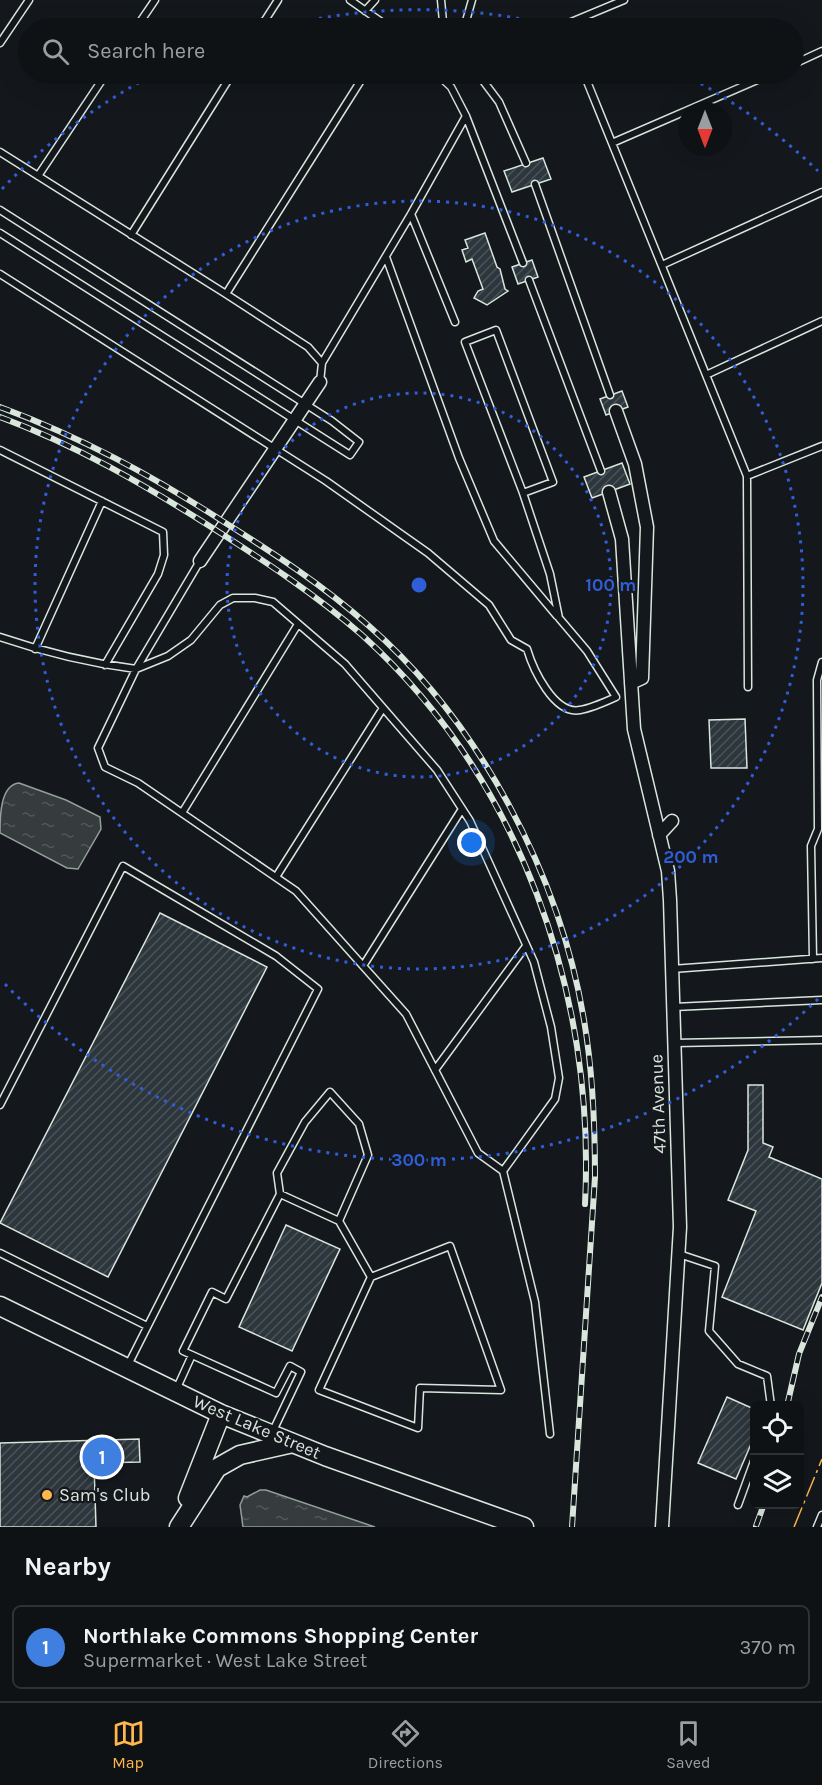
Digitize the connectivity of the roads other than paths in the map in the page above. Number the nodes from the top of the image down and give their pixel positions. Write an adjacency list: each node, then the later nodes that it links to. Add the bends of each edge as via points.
1 (29, 0): 16 (lane)
2 (155, 0): 10 (lane)
3 (278, 0): 11 (lane)
4 (350, 0): 9 (lane)
5 (375, 0): 9 (lane)
6 (441, 0): 13 (lane)
7 (472, 0): 14 (lane)
8 (624, 0): 15 (lane)
9 (365, 11): 12 (lane)
10 (143, 18)
11 (267, 18)
12 (375, 18)
13 (443, 18)
14 (467, 18)
15 (581, 18)
16 (0, 42)
17 (822, 51): 18 (lane)
18 (804, 59)
19 (99, 84): 30 (lane)
20 (226, 84): 36 (lane)
21 (359, 84): 42 (lane)
22 (448, 84): 26 (lane)
23 (486, 84): 29 (lane, via 499,102)
24 (588, 84): 27 (lane)
25 (748, 84): 27 (lane)
26 (466, 116): 34 (lane); 38 (lane)
27 (612, 143): 39 (lane)
28 (0, 152): 30 (lane)
29 (526, 163)
30 (38, 176): 36 (lane)
31 (535, 184): 48 (lane)
32 (822, 192): 39 (lane)
33 (0, 210): 49 (lane)
34 (411, 214): 37 (lane); 44 (lane)
35 (0, 234): 51 (lane)
36 (131, 235): 42 (lane)
37 (386, 257): 45 (lane); 61 (lane, via 459,459 494,541)
38 (523, 263)
39 (662, 265): 46 (lane)
40 (0, 273): 53 (lane)
41 (529, 280): 55 (lane)
42 (226, 294): 45 (lane, via 308,347)
43 (822, 321): 46 (lane)
44 (455, 322)
45 (322, 363): 47 (lane)
46 (706, 375): 56 (lane)
47 (320, 382): 49 (street)
48 (610, 395)
49 (305, 404): 51 (street); 51 (lane, via 359,442 350,455)
50 (616, 411): 68 (street, via 635,464 647,527 642,678)
51 (295, 420): 53 (street)
52 (822, 446): 56 (lane)
53 (275, 449): 60 (street); 71 (lane, via 428,553 489,605 511,640 527,649 536,676 562,706 578,711)
54 (0, 450): 59 (lane)
55 (601, 471)
56 (747, 476): 69 (lane)
57 (609, 492): 68 (street, 47th Avenue, via 622,538)
58 (523, 493): 58 (lane, via 553,482 496,330 465,342); 61 (lane)
59 (102, 501): 64 (lane); 66 (lane, via 163,532 164,541 158,574)
60 (200, 561): 67 (lane)
61 (560, 618): 71 (lane, via 587,651)
62 (297, 624): 67 (lane, via 273,602 233,598 220,605 184,645); 72 (lane, via 345,664); 74 (lane)
63 (0, 637): 64 (lane)
64 (35, 649): 66 (lane)
65 (822, 662): 80 (lane, via 817,680 818,829 811,846)
66 (105, 665): 67 (lane)
67 (135, 669): 74 (lane, via 98,748 105,767 138,783)
68 (631, 683): 70 (street, 47th Avenue)
69 (748, 687)
70 (632, 697): 71 (lane); 76 (street, 47th Avenue, via 641,764)
71 (616, 698)
72 (383, 708): 73 (lane, via 437,770); 77 (lane)
73 (462, 809): 78 (lane); 81 (lane)
74 (182, 813): 77 (lane)
75 (672, 821): 76 (street)
76 (659, 835): 82 (street, 47th Avenue, via 668,871)
77 (276, 878): 81 (lane, via 296,891)
78 (526, 946): 87 (lane); 89 (lane, via 551,1028 558,1078 555,1100)
79 (822, 958): 80 (lane)
80 (813, 959): 82 (lane)
81 (363, 966): 87 (lane, via 406,1014)
82 (672, 969): 84 (street, 47th Avenue)
83 (822, 1000): 84 (lane)
84 (674, 1007): 86 (street, 47th Avenue)
85 (822, 1040): 86 (lane)
86 (675, 1043): 93 (street, 47th Avenue)
87 (435, 1070): 89 (lane, via 478,1153)
88 (0, 1105): 96 (lane, via 123,866 276,956 318,989)
89 (503, 1171): 103 (lane, via 535,1302)
90 (280, 1194): 91 (lane); 91 (lane, via 277,1173 305,1122 330,1092 359,1124 368,1155); 97 (lane, via 226,1299 212,1292 183,1351)
91 (339, 1221): 94 (lane)
92 (0, 1253): 96 (lane)
93 (678, 1254): 100 (lane, via 715,1266 709,1331 738,1364 767,1376); 110 (street, 47th Avenue)
94 (371, 1277): 94 (lane, via 319,1390 418,1428 420,1388 501,1390 450,1246)
95 (0, 1306): 98 (main road, West Lake Street)
96 (147, 1326): 98 (lane)
97 (192, 1355): 99 (lane); 102 (lane, via 276,1394 290,1366 301,1371)
98 (126, 1368): 99 (main road, West Lake Street)
99 (175, 1391): 101 (main road, West Lake Street)
100 (770, 1401)
101 (221, 1414): 102 (main road, West Lake Street); 108 (main road)
102 (272, 1434): 104 (main road, West Lake Street)
103 (550, 1434)
104 (293, 1443): 108 (main road, via 240,1455 217,1468); 109 (main road, West Lake Street)
105 (750, 1472): 106 (lane)
106 (738, 1505)
107 (822, 1515): 111 (lane)
108 (179, 1527)
109 (524, 1527)
110 (662, 1527)
111 (817, 1527)

